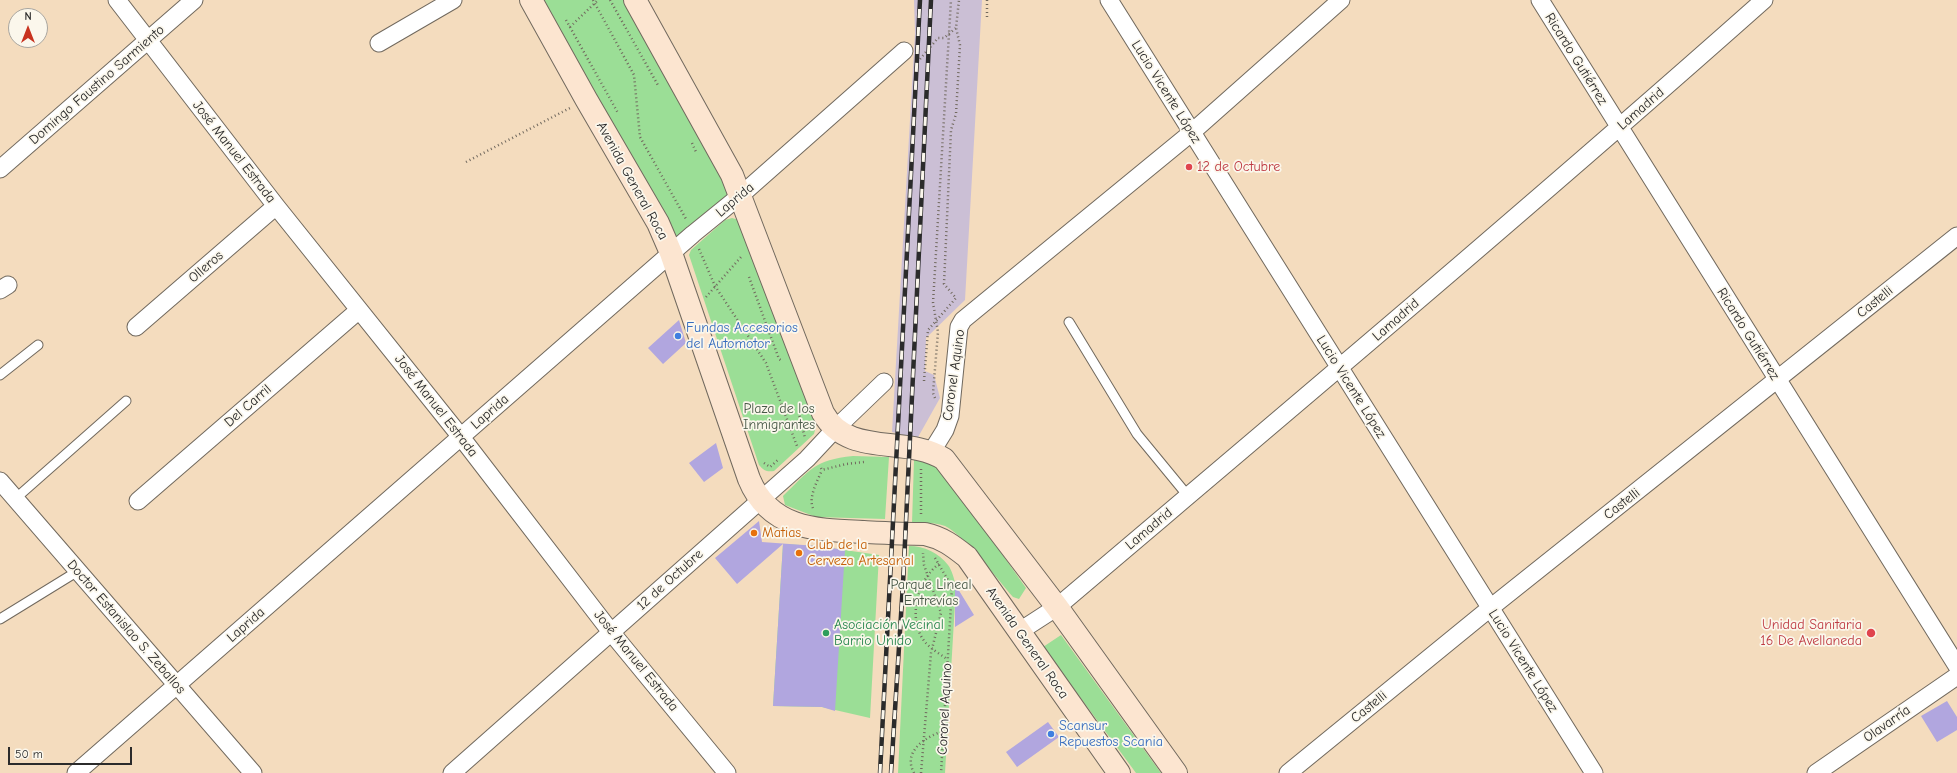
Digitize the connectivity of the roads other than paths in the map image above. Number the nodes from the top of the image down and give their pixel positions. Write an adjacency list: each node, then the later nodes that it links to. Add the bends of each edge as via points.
1 (117, 0): 10 (street, José Manuel Estrada)
2 (194, 0): 10 (street, Domingo Faustino Sarmiento)
3 (453, 0): 11 (street)
4 (532, 0): 19 (main road, Avenida General Roca, via 658,223)
5 (635, 0): 16 (main road)
6 (1109, 0): 14 (street, Lucio Vicente López)
7 (1341, 0): 14 (street)
8 (1540, 0): 13 (street, Ricardo Gutiérrez)
9 (1764, 0): 13 (street, Lamadrid)
10 (148, 40): 15 (street, Domingo Faustino Sarmiento); 17 (street, José Manuel Estrada)
11 (379, 43)
12 (904, 51): 16 (street, Laprida)
13 (1619, 128): 24 (street, Lamadrid); 26 (street, Ricardo Gutiérrez)
14 (1191, 133): 24 (street, Lucio Vicente López); 31 (street, Coronel Aquino, via 963,320 959,328 950,416 945,430)
15 (0, 169)
16 (741, 195): 19 (street, Laprida); 29 (main road, via 823,413)
17 (276, 206): 20 (street, José Manuel Estrada); 22 (street, Olleros)
18 (1957, 236): 26 (street, Castelli)
19 (671, 254): 30 (street, Laprida); 35 (main road, Avenida General Roca, via 749,479)
20 (359, 310): 30 (street, José Manuel Estrada); 36 (street, Del Carril)
21 (1069, 322): 33 (lane, via 1136,434)
22 (136, 327)
23 (38, 345): 25 (lane)
24 (1340, 368): 33 (street, Lamadrid); 39 (street, Lucio Vicente López)
25 (0, 375)
26 (1777, 381): 39 (street, Castelli); 43 (street, Ricardo Gutiérrez)
27 (884, 382): 29 (street, 12 de Octubre)
28 (126, 401): 34 (lane)
29 (835, 429): 31 (main road, via 850,437 871,443); 35 (street, 12 de Octubre, via 807,459)
30 (461, 437): 42 (street, José Manuel Estrada); 45 (street, Laprida)
31 (928, 450): 38 (main road, via 944,459 950,466)
32 (0, 481): 34 (street, Doctor Estanislao S. Zeballos)
33 (1188, 496): 38 (street, Lamadrid)
34 (15, 499): 37 (street, Doctor Estanislao S. Zeballos)
35 (760, 500): 41 (main road, Avenida General Roca, via 787,521 806,528 922,534 951,544 967,557); 42 (street, 12 de Octubre)
36 (138, 501)
37 (78, 572): 40 (lane); 45 (street, Doctor Estanislao S. Zeballos)
38 (1057, 607): 41 (street, Lamadrid); 51 (main road)
39 (1489, 609): 52 (street, Castelli); 53 (street, Lucio Vicente López)
40 (0, 619)
41 (1020, 631): 50 (main road, Avenida General Roca)
42 (611, 632): 48 (street, 12 de Octubre); 49 (street, José Manuel Estrada)
43 (1957, 666)
44 (1957, 676): 54 (street, Olavarría)
45 (176, 685): 46 (street, Laprida); 47 (street, Doctor Estanislao S. Zeballos)
46 (76, 773)
47 (253, 773)
48 (452, 773)
49 (727, 773)
50 (1119, 773)
51 (1176, 773)
52 (1288, 773)
53 (1594, 773)
54 (1816, 773)

